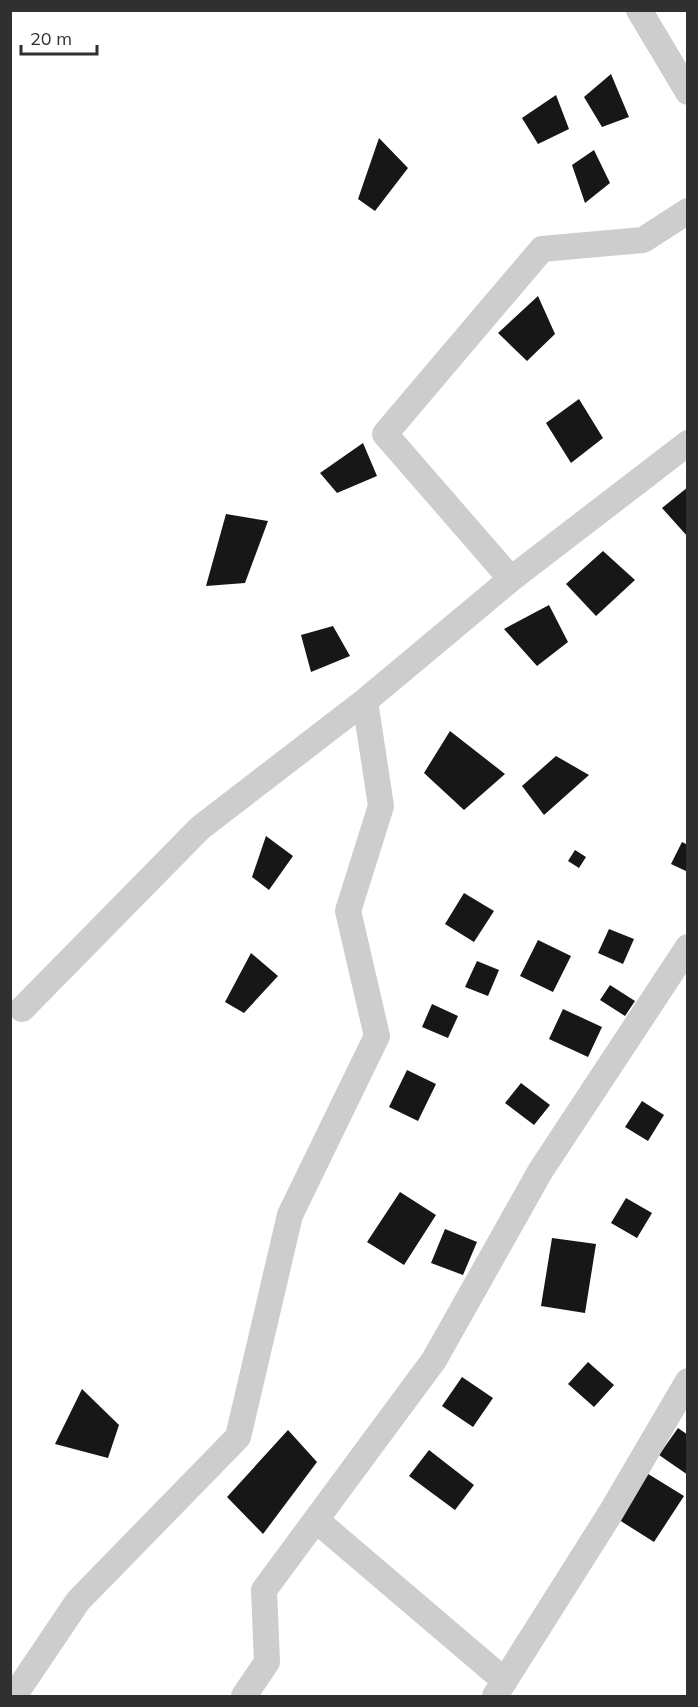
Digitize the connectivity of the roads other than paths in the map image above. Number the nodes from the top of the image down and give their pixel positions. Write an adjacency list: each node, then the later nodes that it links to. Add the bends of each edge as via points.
1 (639, 10): 2 (street)
2 (687, 92)
3 (687, 211): 5 (street, via 643,240 542,249 385,434)
4 (687, 443): 5 (street)
5 (511, 579): 6 (street)
6 (365, 701): 8 (street, via 200,828); 12 (street, via 381,806 348,911 377,1036 290,1215 238,1437 78,1601)
7 (687, 947): 10 (street, via 540,1170 434,1360)
8 (22, 1009)
9 (687, 1381): 11 (street, via 610,1514)
10 (316, 1520): 11 (street); 13 (street, via 264,1590 267,1662)
11 (500, 1689)
12 (14, 1696)
13 (244, 1696)

